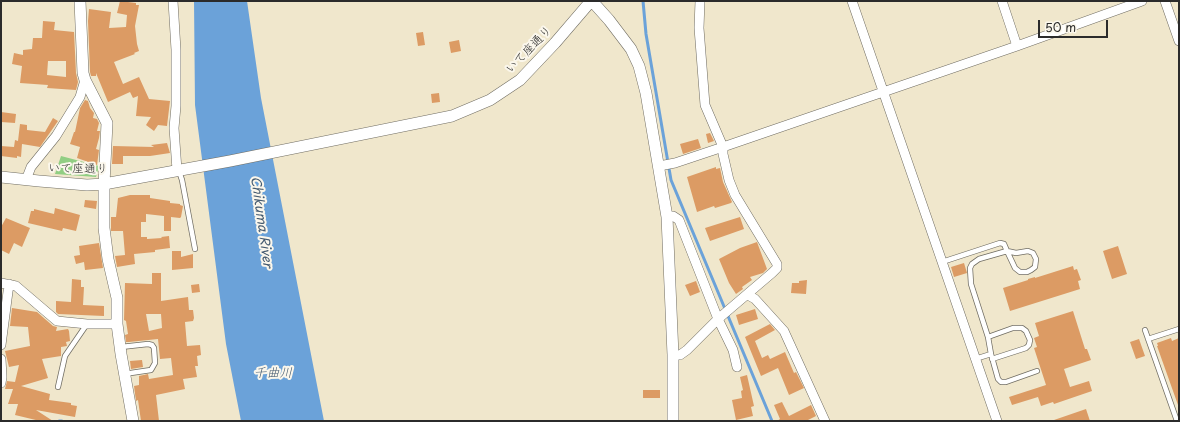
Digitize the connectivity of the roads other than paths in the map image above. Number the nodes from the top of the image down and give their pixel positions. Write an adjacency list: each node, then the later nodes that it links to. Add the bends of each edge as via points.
1 (80, 1): 11 (street, via 82,73)
2 (172, 1): 15 (street, via 176,50 174,128)
3 (591, 1): 14 (street, via 621,35 639,66); 15 (street, いて座通り, via 520,80 490,100 452,116)
4 (700, 1): 13 (street, via 699,28 705,105)
5 (852, 1): 12 (street)
6 (1002, 1): 10 (street)
7 (1142, 1): 10 (street)
8 (1165, 1): 9 (street)
9 (1179, 41)
10 (1017, 46): 12 (street)
11 (85, 80): 17 (street, via 80,97 56,136 31,167); 18 (street, via 107,123)
12 (883, 92): 13 (street); 22 (street)
13 (723, 147): 14 (street); 24 (street, via 735,195 778,264 772,274)
14 (666, 165): 19 (street)
15 (181, 169): 18 (street, いて座通り); 20 (lane)
16 (1, 177): 17 (street, いて座通り)
17 (26, 180): 18 (street, いて座通り)
18 (104, 184): 27 (street, via 104,228 117,298)
19 (667, 217): 25 (street, via 673,216 679,220); 34 (street)
20 (195, 249)
21 (1007, 251): 21 (lane, via 1015,268 1020,272 1027,272 1035,267 1034,253); 22 (lane, via 1004,244 1000,243); 30 (lane, via 974,261 970,268 971,284)
22 (942, 262): 37 (street)
23 (5, 283): 26 (street, via 16,286 57,321); 32 (street)
24 (748, 295): 25 (street); 45 (street, via 755,299 784,331)
25 (723, 315): 34 (street, via 687,350 680,355); 38 (street)
26 (87, 324): 27 (street); 42 (lane, via 65,356)
27 (117, 324): 33 (street)
28 (1179, 328): 31 (lane)
29 (1145, 330): 31 (lane)
30 (988, 337): 35 (lane); 35 (lane, via 1018,328 1026,331 1030,340 1026,348)
31 (1148, 339): 47 (lane)
32 (1, 346)
33 (120, 347): 40 (street); 40 (lane, via 148,344 154,348 156,363 151,370)
34 (673, 355): 44 (street)
35 (991, 356): 37 (lane); 39 (lane, via 1001,382)
36 (1, 359): 41 (street)
37 (975, 359): 46 (street)
38 (737, 367)
39 (1037, 371)
40 (124, 374): 43 (street)
41 (1, 383)
42 (58, 387)
43 (133, 421)
44 (673, 421)
45 (825, 421)
46 (997, 421)
47 (1177, 421)

